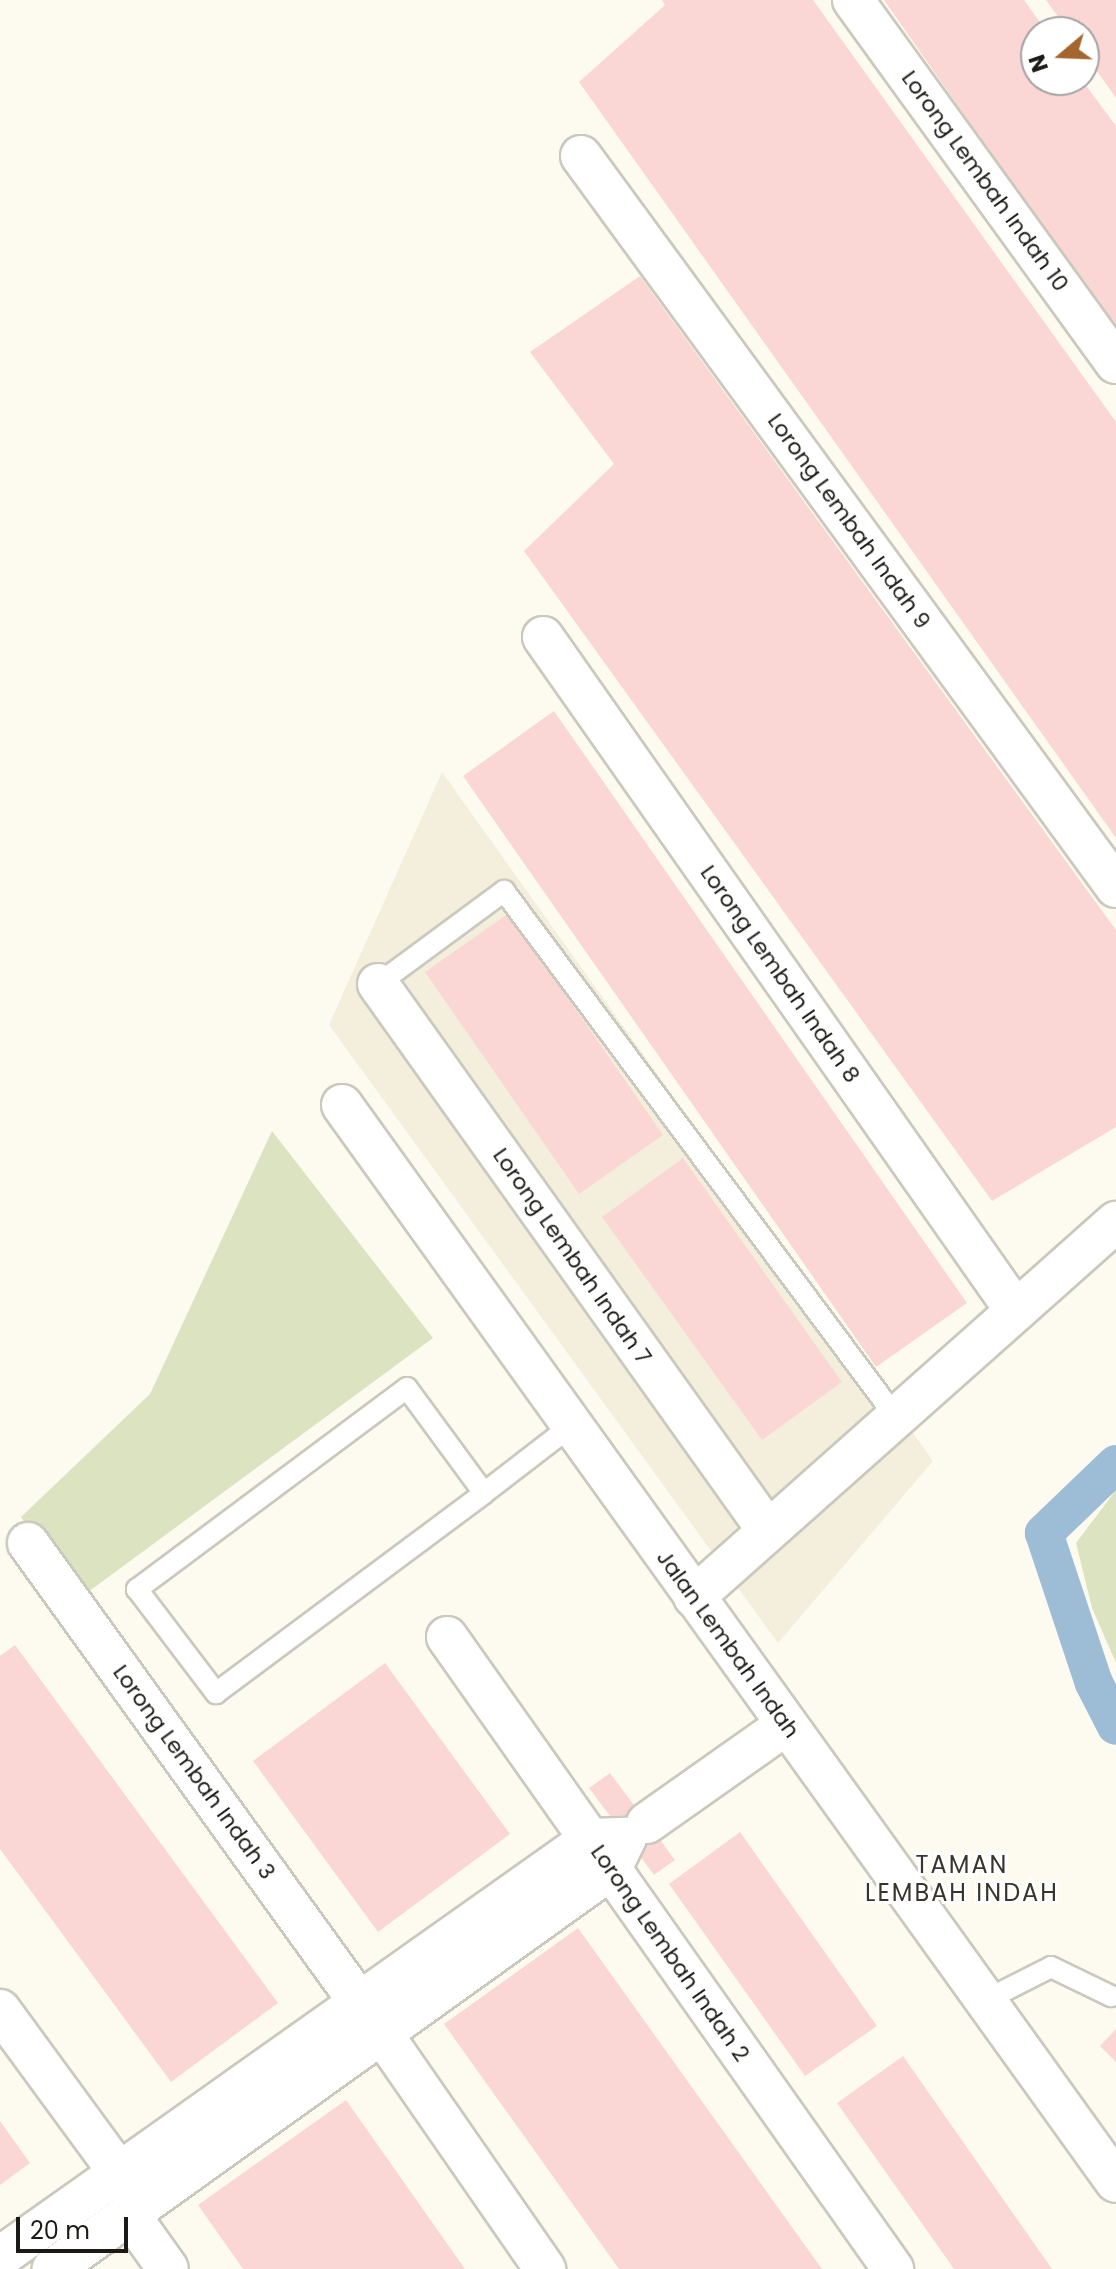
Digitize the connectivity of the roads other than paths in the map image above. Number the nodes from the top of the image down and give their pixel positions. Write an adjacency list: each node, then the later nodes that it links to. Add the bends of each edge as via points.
1 (853, 0): 3 (street, Lorong Lembah Indah 10)
2 (581, 156): 5 (street, Lorong Lembah Indah 9)
3 (1116, 363)
4 (543, 637): 9 (street, Lorong Lembah Indah 8)
5 (1116, 887)
6 (378, 984): 10 (lane, via 504,891); 13 (street, Lorong Lembah Indah 7)
7 (342, 1105): 11 (street, Jalan Lembah Indah)
8 (1116, 1222): 9 (street)
9 (1016, 1311): 10 (street)
10 (905, 1407): 13 (street)
11 (571, 1426): 12 (lane); 15 (street, Jalan Lembah Indah)
12 (484, 1493): 12 (lane, via 216,1693 137,1589 407,1388)
13 (766, 1528): 15 (street)
14 (28, 1543): 22 (street, Lorong Lembah Indah 3)
15 (694, 1597): 17 (street, Jalan Lembah Indah)
16 (447, 1637): 19 (street, Lorong Lembah Indah 2)
17 (786, 1725): 18 (street); 21 (street, Jalan Lembah Indah)
18 (647, 1823)
19 (600, 1854): 22 (street); 24 (street); 32 (street, Lorong Lembah Indah 2)
20 (1111, 1996): 21 (lane, via 1051,1967)
21 (984, 2001): 26 (street, Jalan Lembah Indah)
22 (359, 2002): 25 (street)
23 (0, 2010): 25 (street)
24 (383, 2035): 27 (street); 31 (street)
25 (118, 2171): 28 (street)
26 (1116, 2182)
27 (129, 2214): 29 (street); 30 (street)
28 (0, 2257)
29 (53, 2269)
30 (168, 2269)
31 (545, 2269)
32 (893, 2269)

